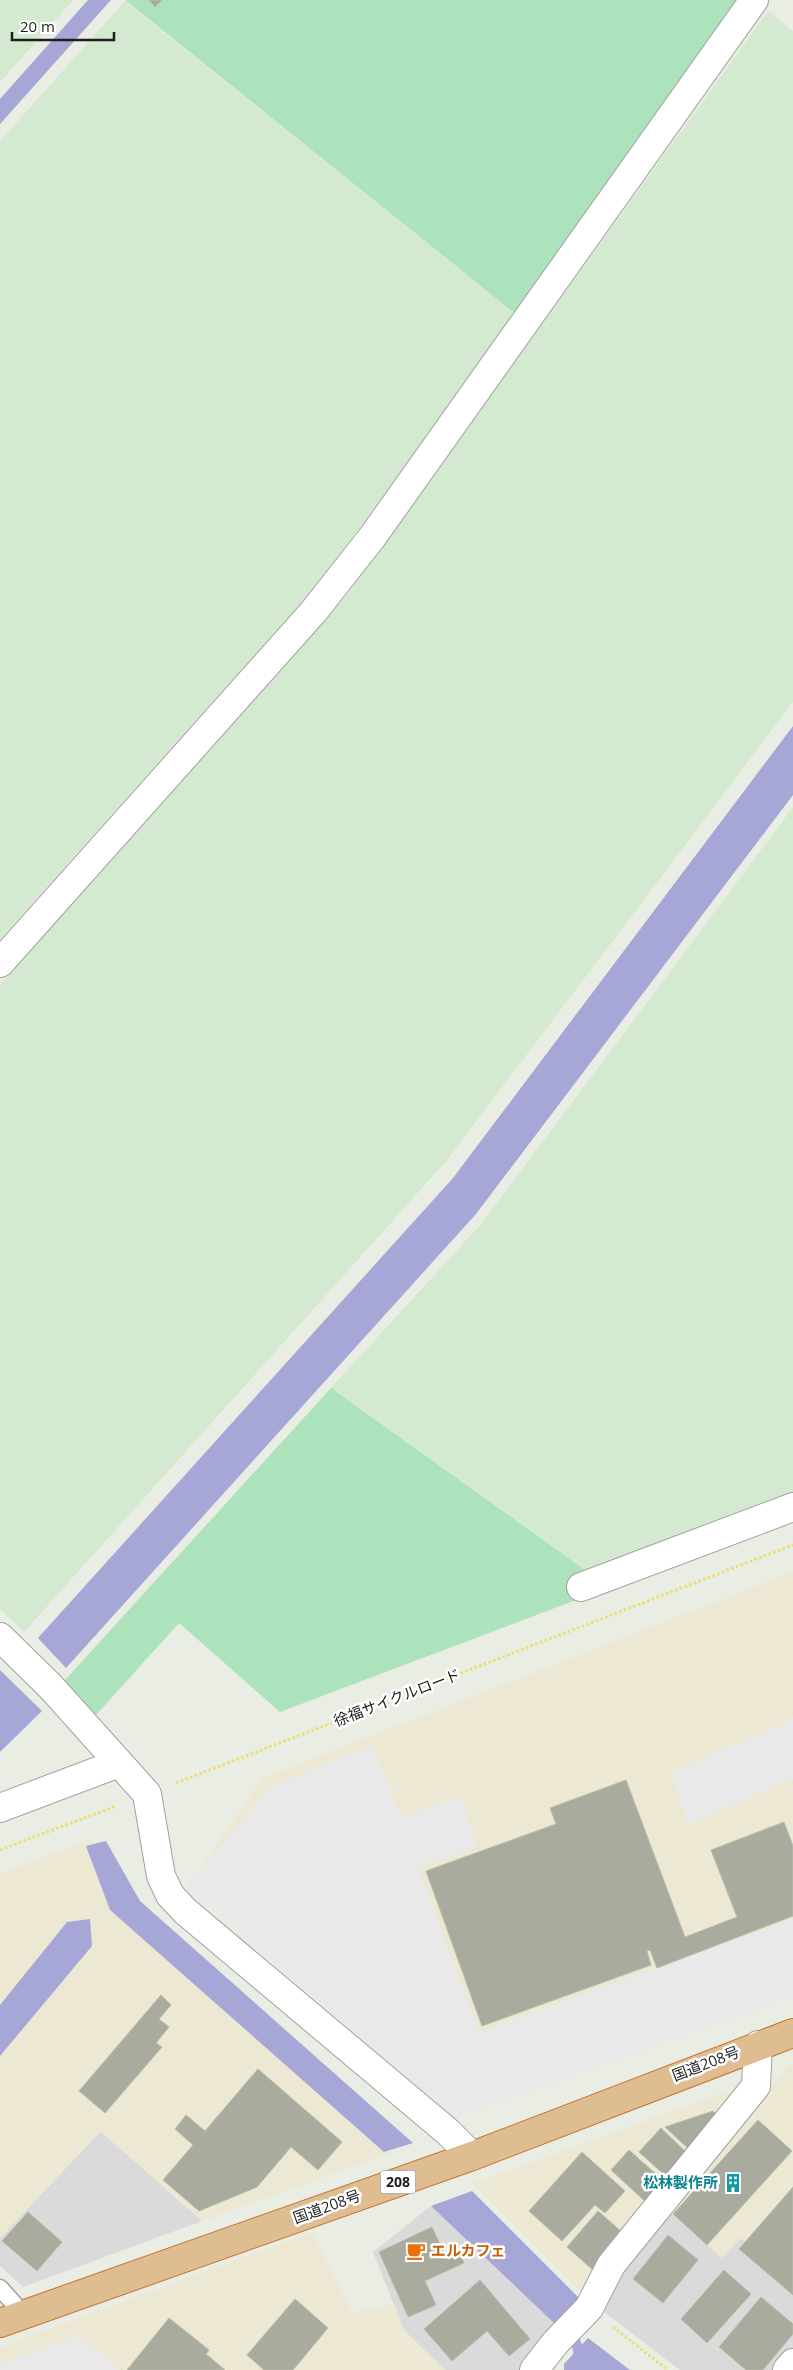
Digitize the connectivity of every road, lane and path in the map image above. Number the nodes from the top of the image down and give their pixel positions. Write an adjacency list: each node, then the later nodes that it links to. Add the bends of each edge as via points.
1 (754, 0): 2 (street, via 373,536 314,611)
2 (0, 963)
3 (793, 1507): 5 (street)
4 (793, 1545): 8 (path, 徐福サイクルロード)
5 (581, 1586)
6 (0, 1637): 7 (street, via 51,1687)
7 (119, 1763): 8 (street); 9 (street)
8 (147, 1794): 10 (path, 徐福サイクルロード); 13 (street, via 161,1876 170,1895)
9 (0, 1808)
10 (0, 1850)
11 (793, 2033): 12 (highway, 国道208号 / 208)
12 (758, 2044): 13 (highway, 国道208号 / 208); 15 (street, via 756,2086 611,2265)
13 (472, 2156): 16 (highway, 国道208号 / 208)
14 (0, 2288): 16 (lane)
15 (589, 2308): 18 (street); 19 (path)
16 (12, 2319)
17 (793, 2364): 20 (street)
18 (534, 2370)
19 (668, 2370)
20 (787, 2370)

